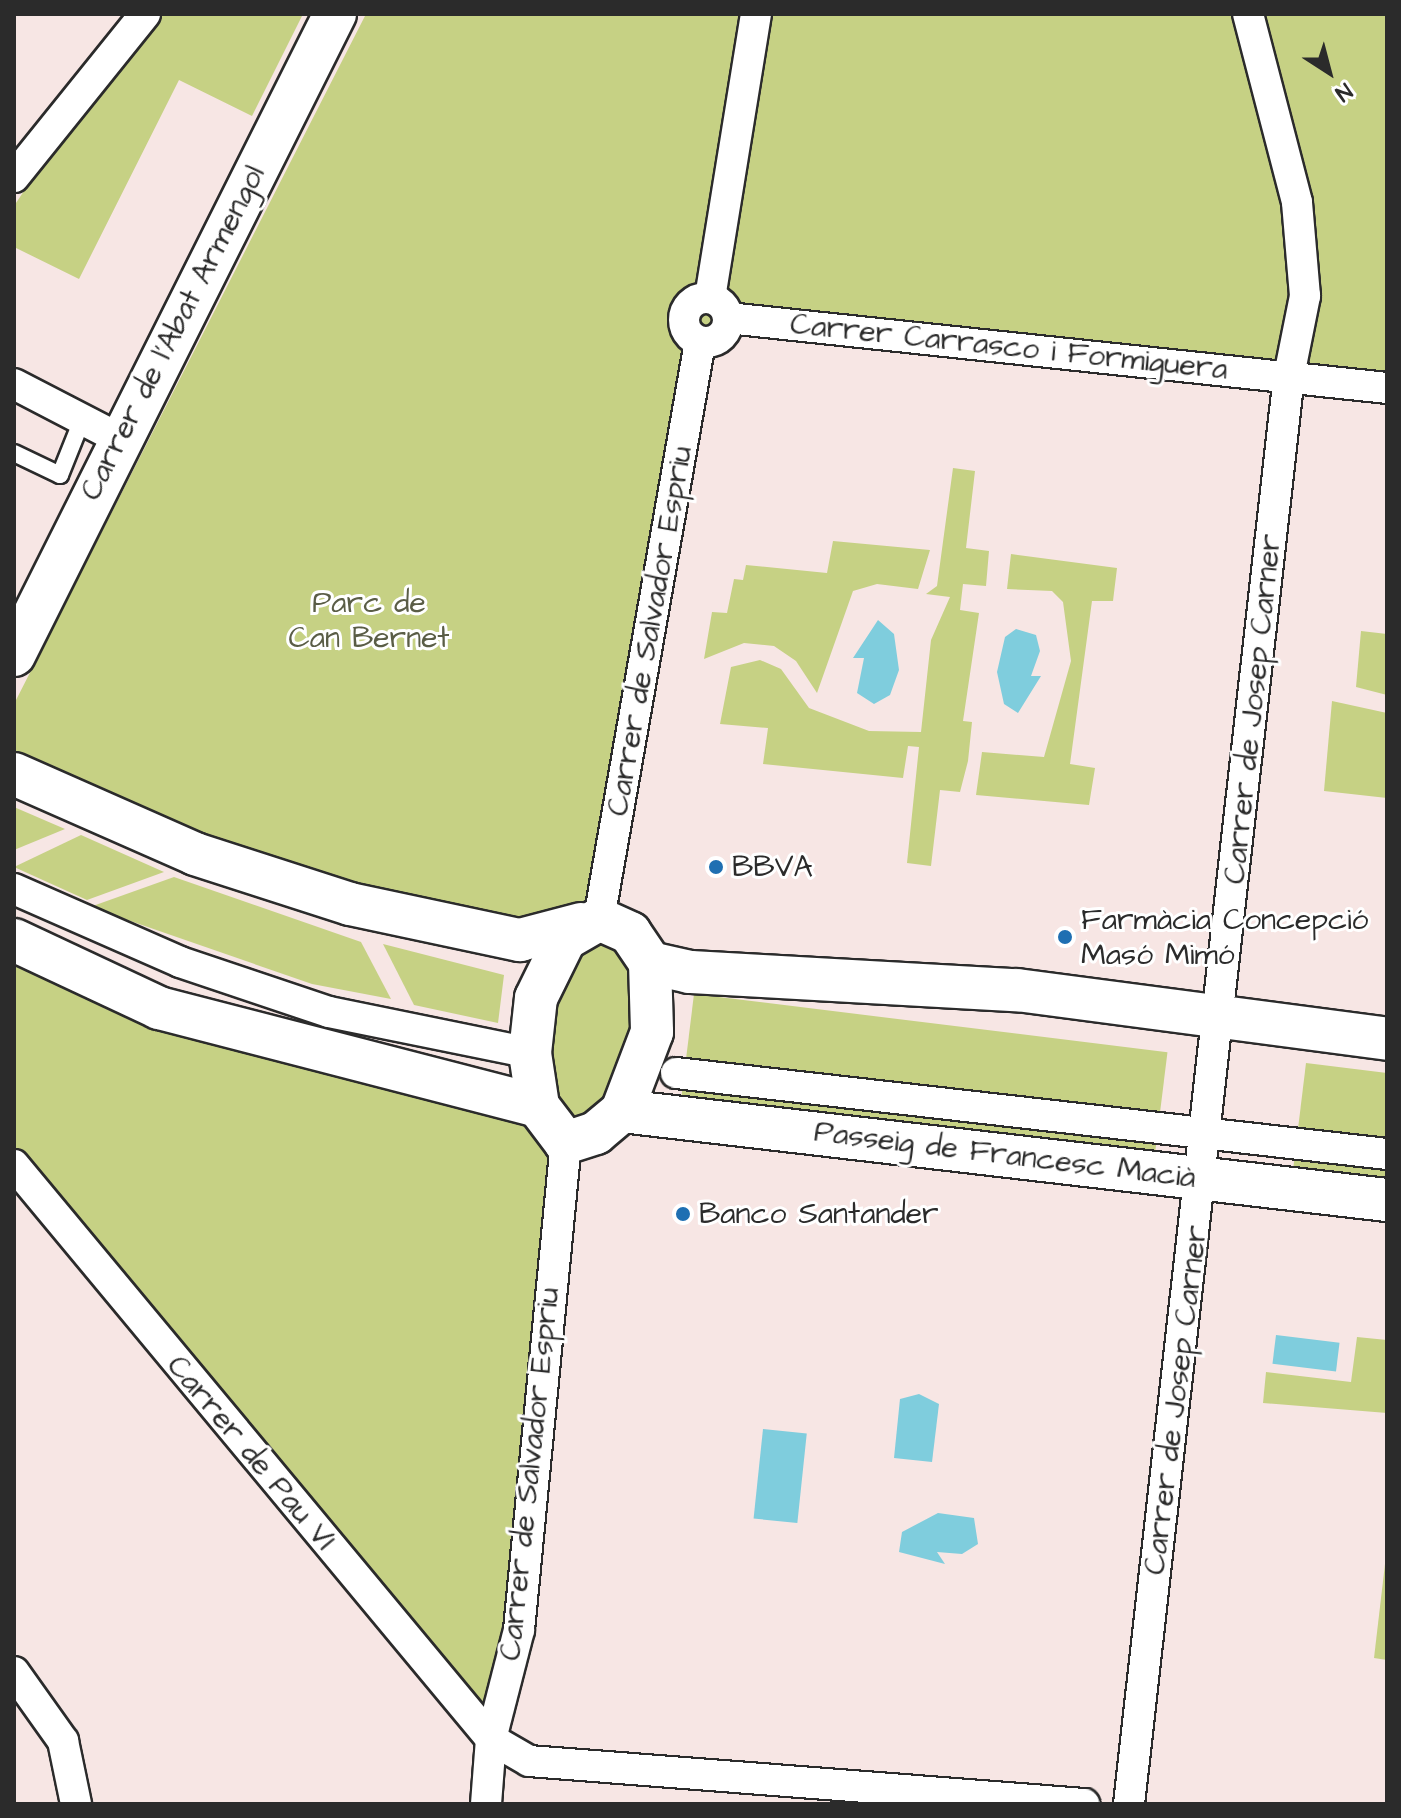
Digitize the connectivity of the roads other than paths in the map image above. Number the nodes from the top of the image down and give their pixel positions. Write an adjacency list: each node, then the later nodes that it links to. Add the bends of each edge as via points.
1 (145, 14): 5 (street)
2 (335, 14): 11 (street, Carrer de l'Abat Armengol)
3 (756, 14): 6 (street)
4 (1248, 14): 8 (street, Carrer de Josep Carner, via 1297,202 1305,296)
5 (14, 177)
6 (719, 308): 8 (street, Carrer Carrasco i Formiguera); 16 (street, Carrer de Salvador Espriu, via 720,337 700,342)
7 (1387, 374): 8 (street)
8 (1289, 376): 10 (street); 19 (street, Carrer de Josep Carner)
9 (14, 384): 11 (street)
10 (1387, 388)
11 (100, 429): 12 (lane, via 60,475); 13 (street, Carrer de l'Abat Armengol)
12 (14, 453)
13 (14, 655)
14 (14, 774): 16 (street, via 195,854 350,904 520,940)
15 (14, 889): 21 (street, via 180,962 329,1012)
16 (590, 921): 18 (street, via 630,933); 21 (street, via 542,977)
17 (14, 940): 23 (street, via 159,1008)
18 (650, 963): 19 (street, via 690,972 1017,990); 24 (street, via 652,1032)
19 (1220, 1016): 20 (street); 25 (street, Carrer de Josep Carner)
20 (1387, 1039)
21 (530, 1053): 23 (street)
22 (676, 1073): 25 (street, Passeig de Francesc Macià)
23 (538, 1106): 26 (street)
24 (622, 1111): 26 (street, via 596,1133); 29 (street, Passeig de Francesc Macià)
25 (1205, 1133): 27 (street, Passeig de Francesc Macià); 29 (street, Carrer de Josep Carner)
26 (566, 1143): 32 (street, Carrer de Salvador Espriu, via 519,1630)
27 (1387, 1154)
28 (14, 1165): 32 (street, Carrer de Pau VI)
29 (1202, 1180): 30 (street, Passeig de Francesc Macià); 36 (street, Carrer de Josep Carner)
30 (1387, 1200)
31 (14, 1672): 33 (street, via 63,1741)
32 (491, 1739): 34 (street, Carrer de Salvador Espriu); 35 (street, via 529,1761)
33 (76, 1804)
34 (486, 1804)
35 (1084, 1804)
36 (1129, 1804)

